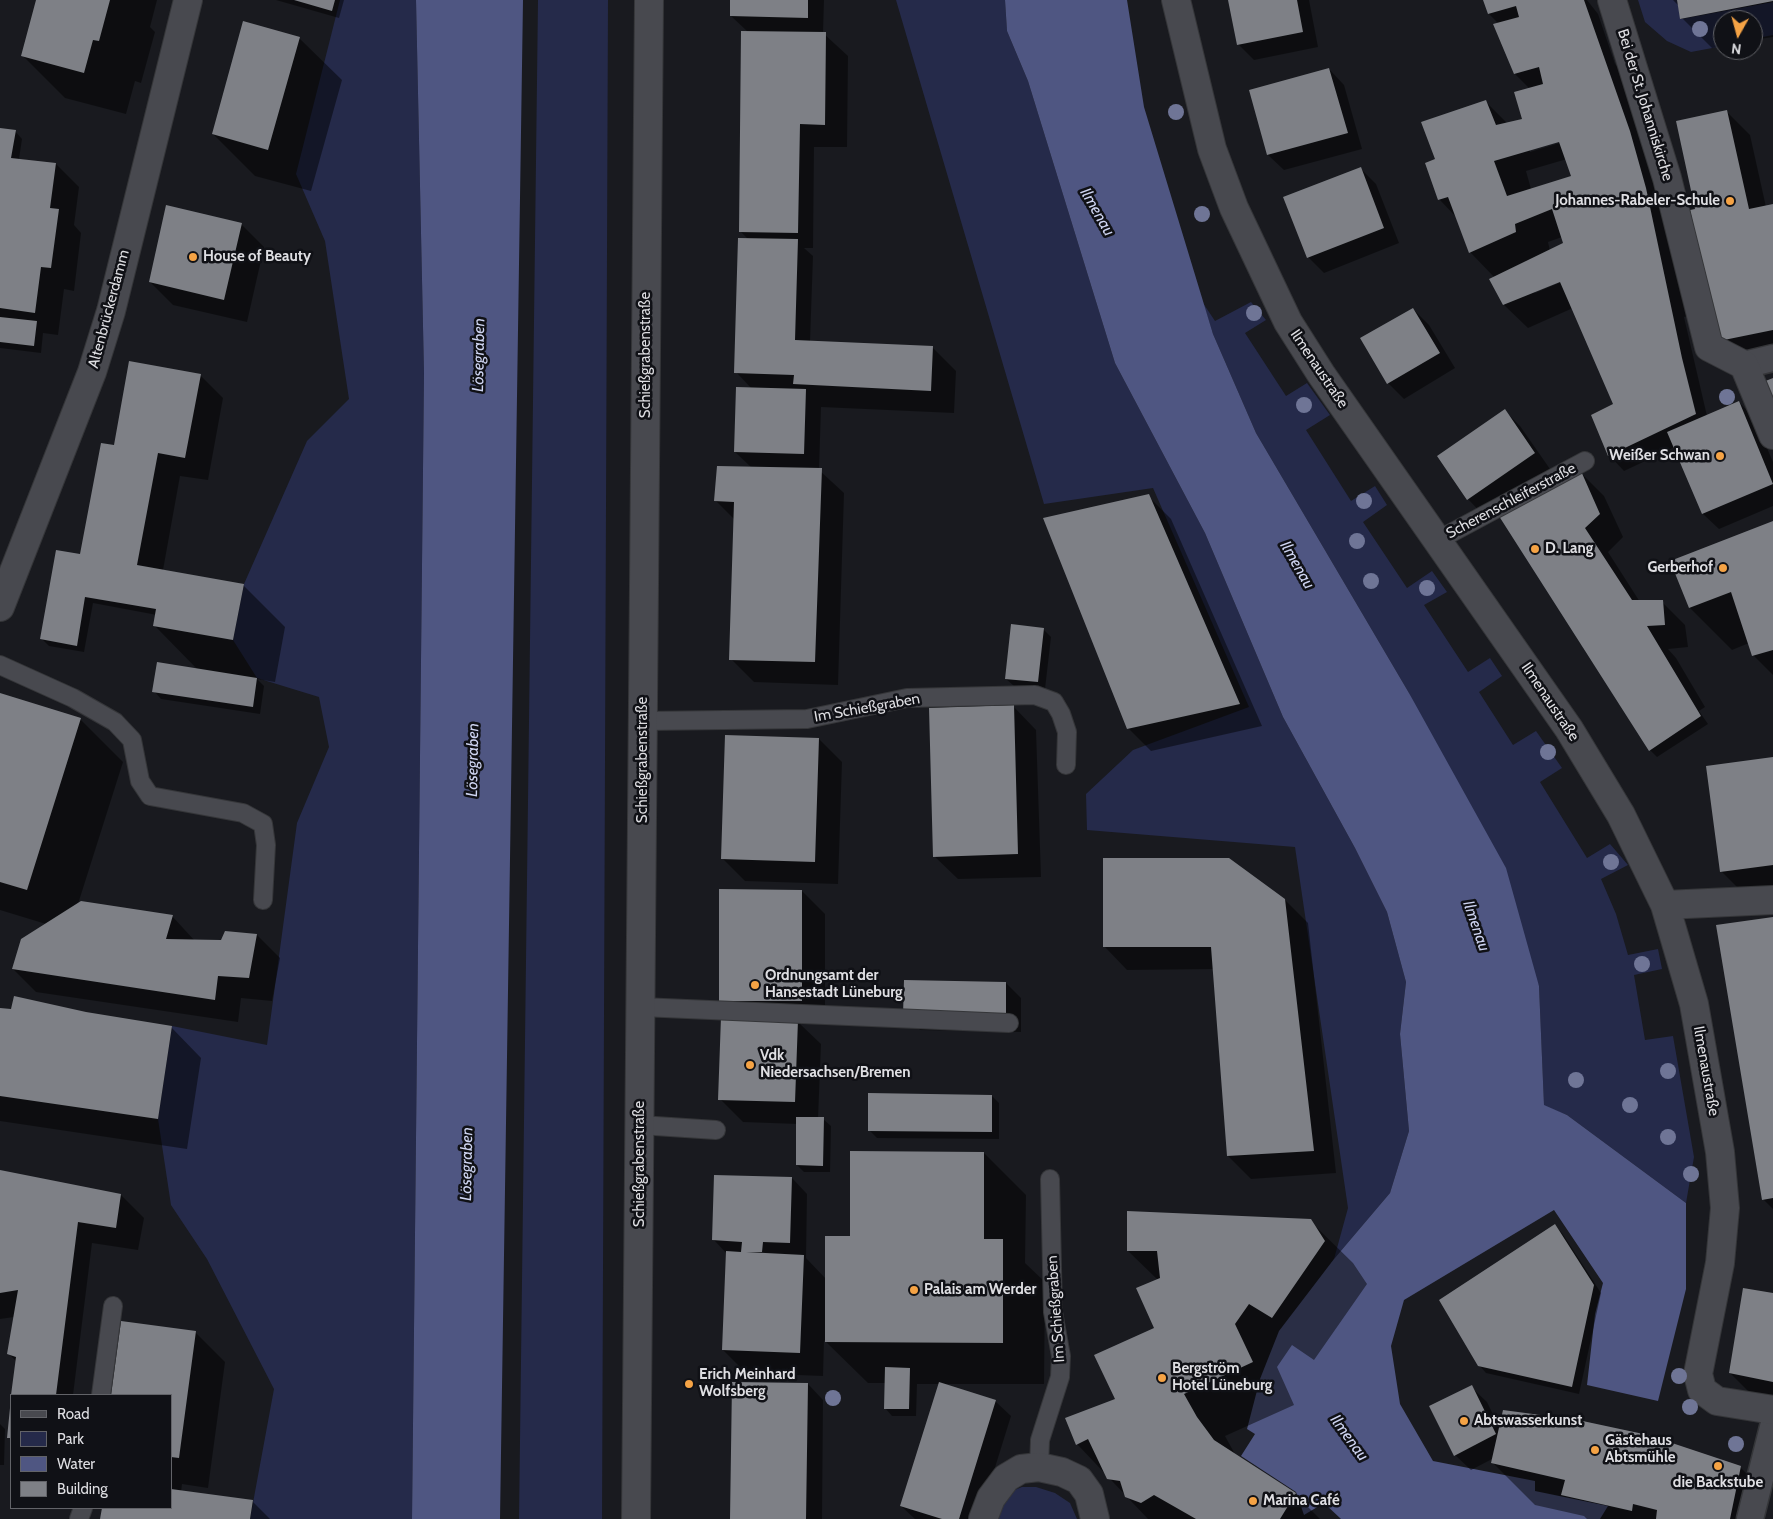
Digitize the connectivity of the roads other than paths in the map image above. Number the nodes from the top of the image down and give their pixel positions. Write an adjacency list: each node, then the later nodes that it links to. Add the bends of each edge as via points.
1 (188, 0): 10 (street, Altenbrückerdamm, via 92,372)
2 (649, 0): 12 (street, Schießgrabenstraße)
3 (1176, 0): 9 (street, Ilmenaustraße, via 1212,149 1259,265 1288,322 1321,374)
4 (1612, 0): 6 (street, Bei der St. Johanniskirche, via 1667,178 1709,347)
5 (1773, 358): 6 (street)
6 (1744, 365): 7 (street)
7 (1773, 435)
8 (1585, 461): 9 (lane, Scherenschleiferstraße)
9 (1438, 540): 16 (street, Ilmenaustraße, via 1569,729 1621,814)
10 (0, 608)
11 (0, 665): 14 (lane, via 73,698 116,722 132,740 140,781 150,796 243,813 263,824 266,845)
12 (643, 721): 13 (lane, Im Schießgraben, via 807,719 907,698 1035,695 1054,702 1061,714 1067,732); 17 (street, Schießgrabenstraße)
13 (1066, 765)
14 (263, 900)
15 (1773, 900): 16 (street)
16 (1665, 905): 24 (street, Ilmenaustraße, via 1694,1004 1720,1152 1725,1208 1720,1263 1698,1374 1702,1390 1717,1401)
17 (641, 1007): 18 (lane); 19 (street, Schießgrabenstraße)
18 (1009, 1023)
19 (640, 1125): 20 (lane); 27 (street, Schießgrabenstraße)
20 (716, 1130)
21 (1050, 1179): 26 (lane, Im Schießgraben, via 1054,1312 1061,1356 1060,1377 1040,1440)
22 (113, 1306): 23 (lane)
23 (101, 1394)
24 (1773, 1410)
25 (1773, 1427): 30 (street)
26 (1039, 1467): 28 (street, via 1021,1469 1006,1478); 29 (street, via 1079,1480 1089,1494)
27 (636, 1519)
28 (983, 1519)
29 (1095, 1519)
30 (1750, 1519)

